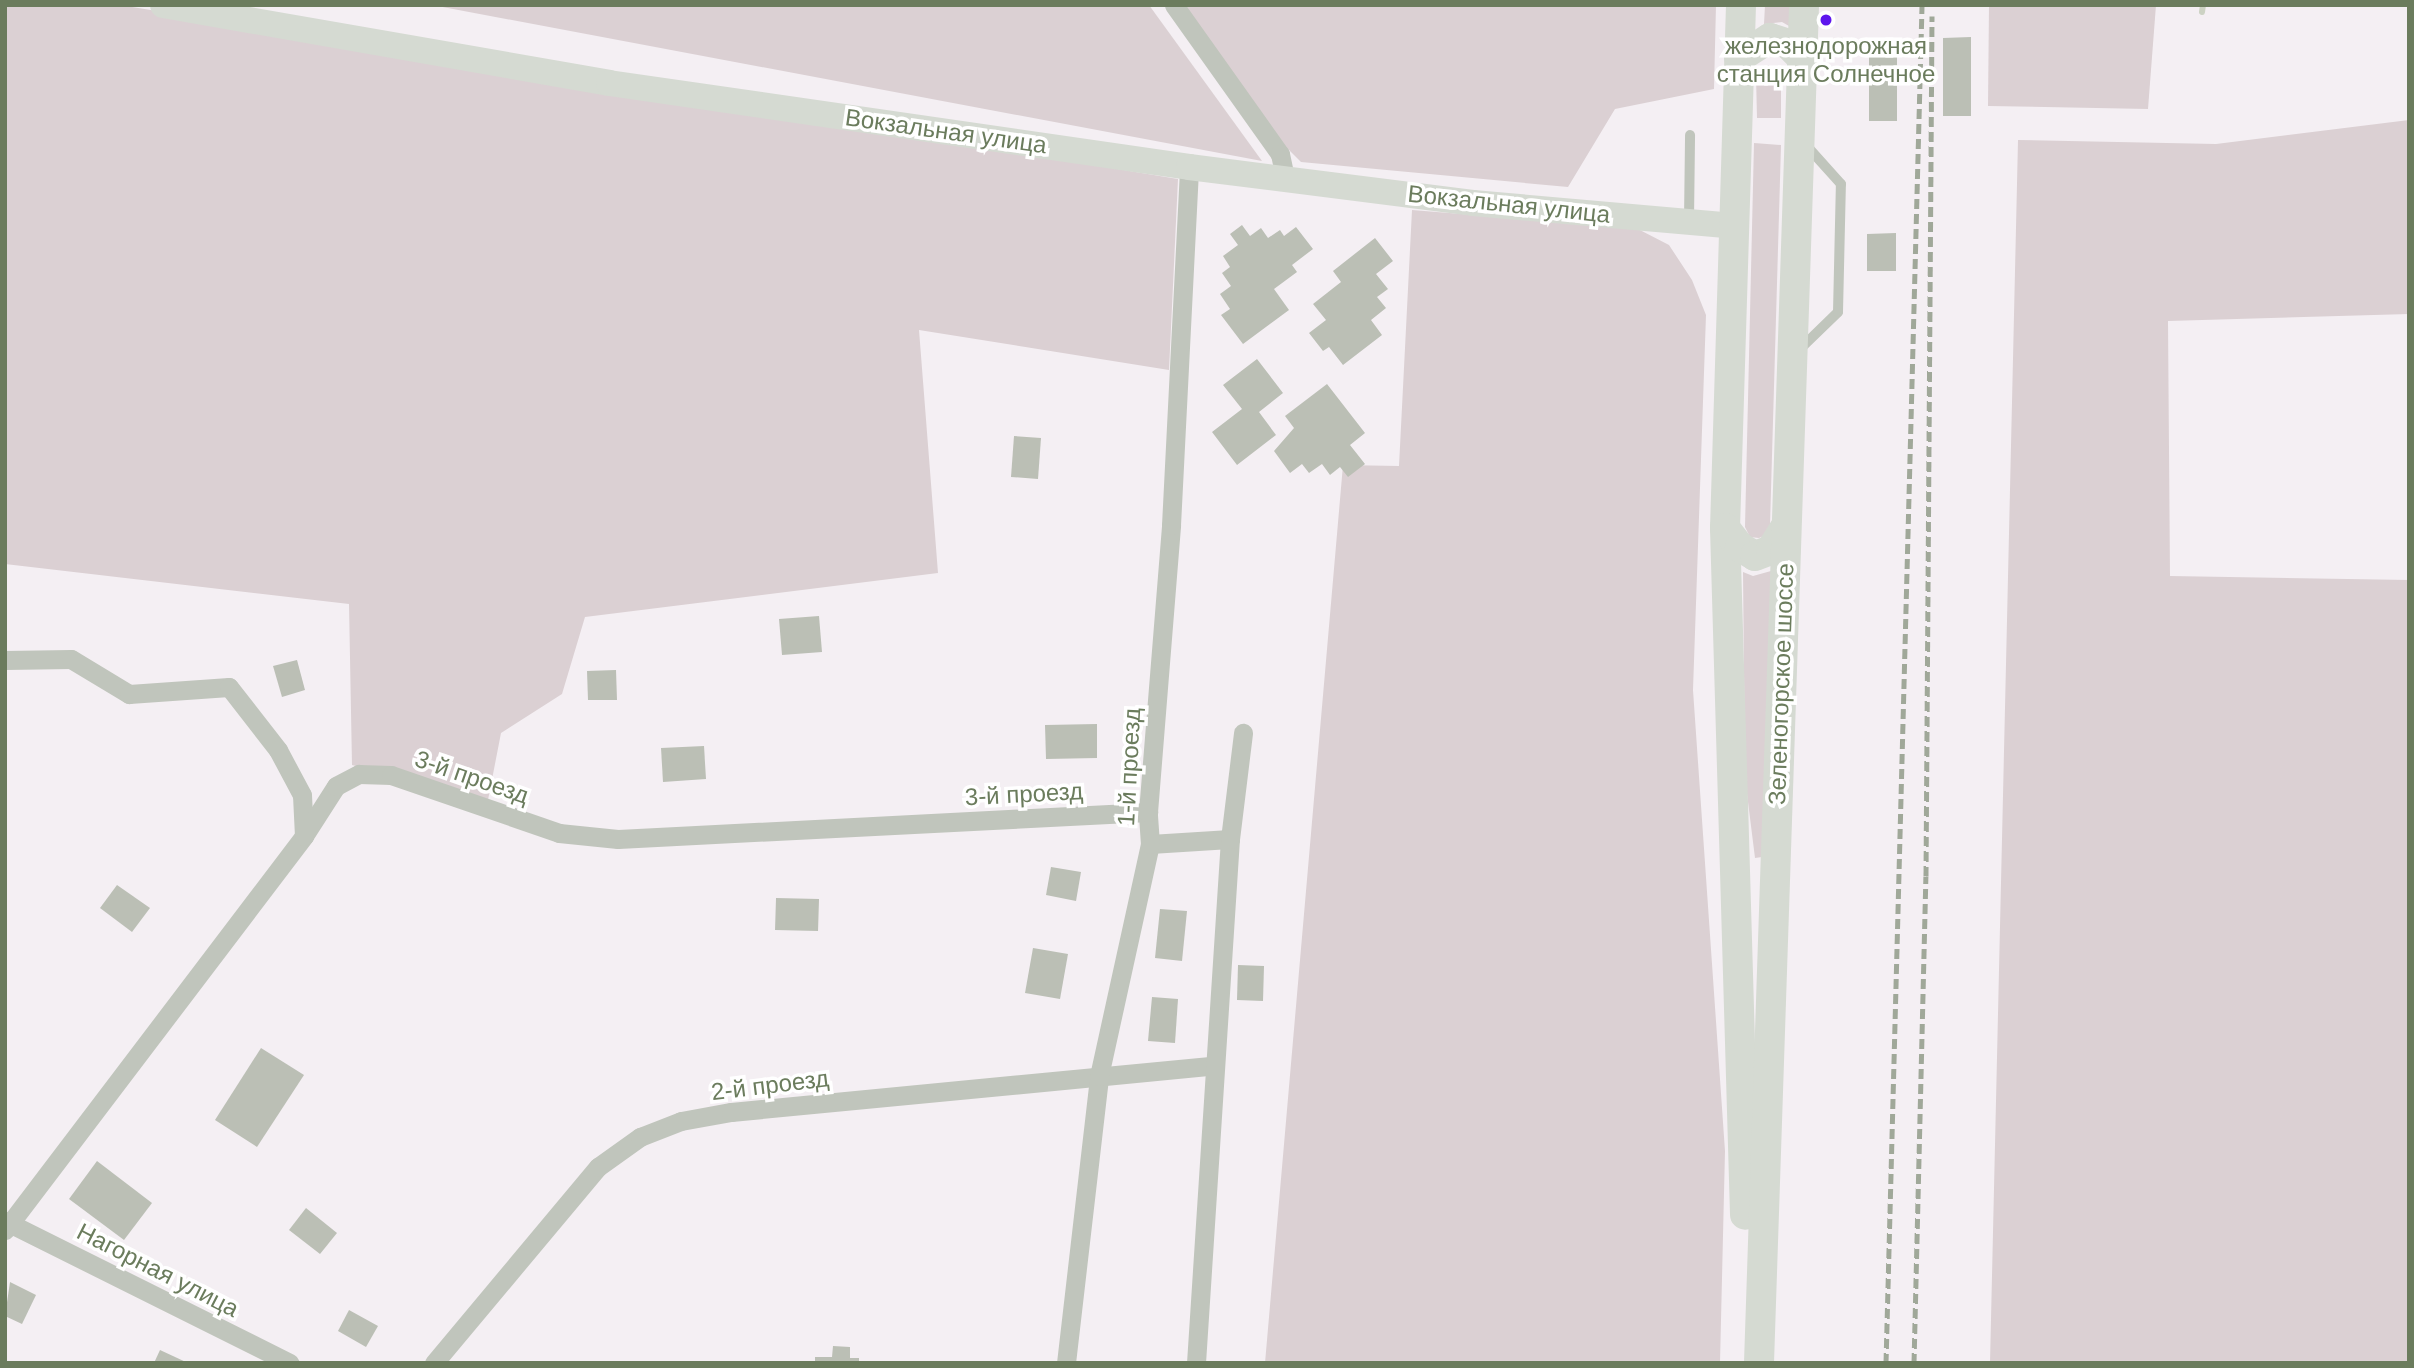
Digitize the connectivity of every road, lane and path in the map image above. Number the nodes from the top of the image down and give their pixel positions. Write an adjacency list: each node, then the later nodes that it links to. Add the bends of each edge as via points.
1 (163, 5): 9 (street, Вокзальная улица, via 609,83)
2 (1174, 5): 10 (street, via 1280,154)
3 (1741, 5): 5 (main road, Зеленогорское шоссе)
4 (1804, 5): 6 (main road, Зеленогорское шоссе)
5 (1739, 58): 6 (main road, via 1769,38 1788,44); 12 (main road, Зеленогорское шоссе)
6 (1803, 60): 8 (main road, Зеленогорское шоссе)
7 (1690, 135): 11 (lane)
8 (1800, 138): 13 (main road, Зеленогорское шоссе); 13 (lane, via 1841,184 1838,312)
9 (1189, 167): 10 (street, Вокзальная улица); 18 (street, 1-й проезд, via 1171,525)
10 (1285, 178): 11 (street, Вокзальная улица, via 1473,204)
11 (1689, 221): 12 (street, Вокзальная улица)
12 (1734, 226): 14 (main road, Зеленогорское шоссе)
13 (1792, 357): 15 (main road, Зеленогорское шоссе)
14 (1725, 528): 15 (main road, via 1740,547 1755,555 1771,550); 29 (main road, Зеленогорское шоссе)
15 (1786, 528): 30 (main road, Зеленогорское шоссе)
16 (5, 660): 19 (street, via 71,659 129,694 229,687 278,750 302,795)
17 (1243, 733): 20 (street)
18 (1148, 813): 19 (street, 3-й проезд, via 618,839 559,833 391,775 359,774 336,786); 21 (street, 1-й проезд)
19 (304, 836): 24 (street, 3-й проезд)
20 (1230, 839): 21 (street); 22 (street)
21 (1150, 844): 23 (street, 1-й проезд)
22 (1213, 1066): 23 (street, 2-й проезд); 28 (street)
23 (1099, 1076): 26 (street, 2-й проезд, via 731,1112 681,1121 640,1137 598,1167); 27 (street, 1-й проезд)
24 (7, 1225): 25 (street, Нагорная улица)
25 (290, 1363)
26 (435, 1363)
27 (1066, 1363)
28 (1196, 1363)
29 (1749, 1363)
30 (1759, 1363)

